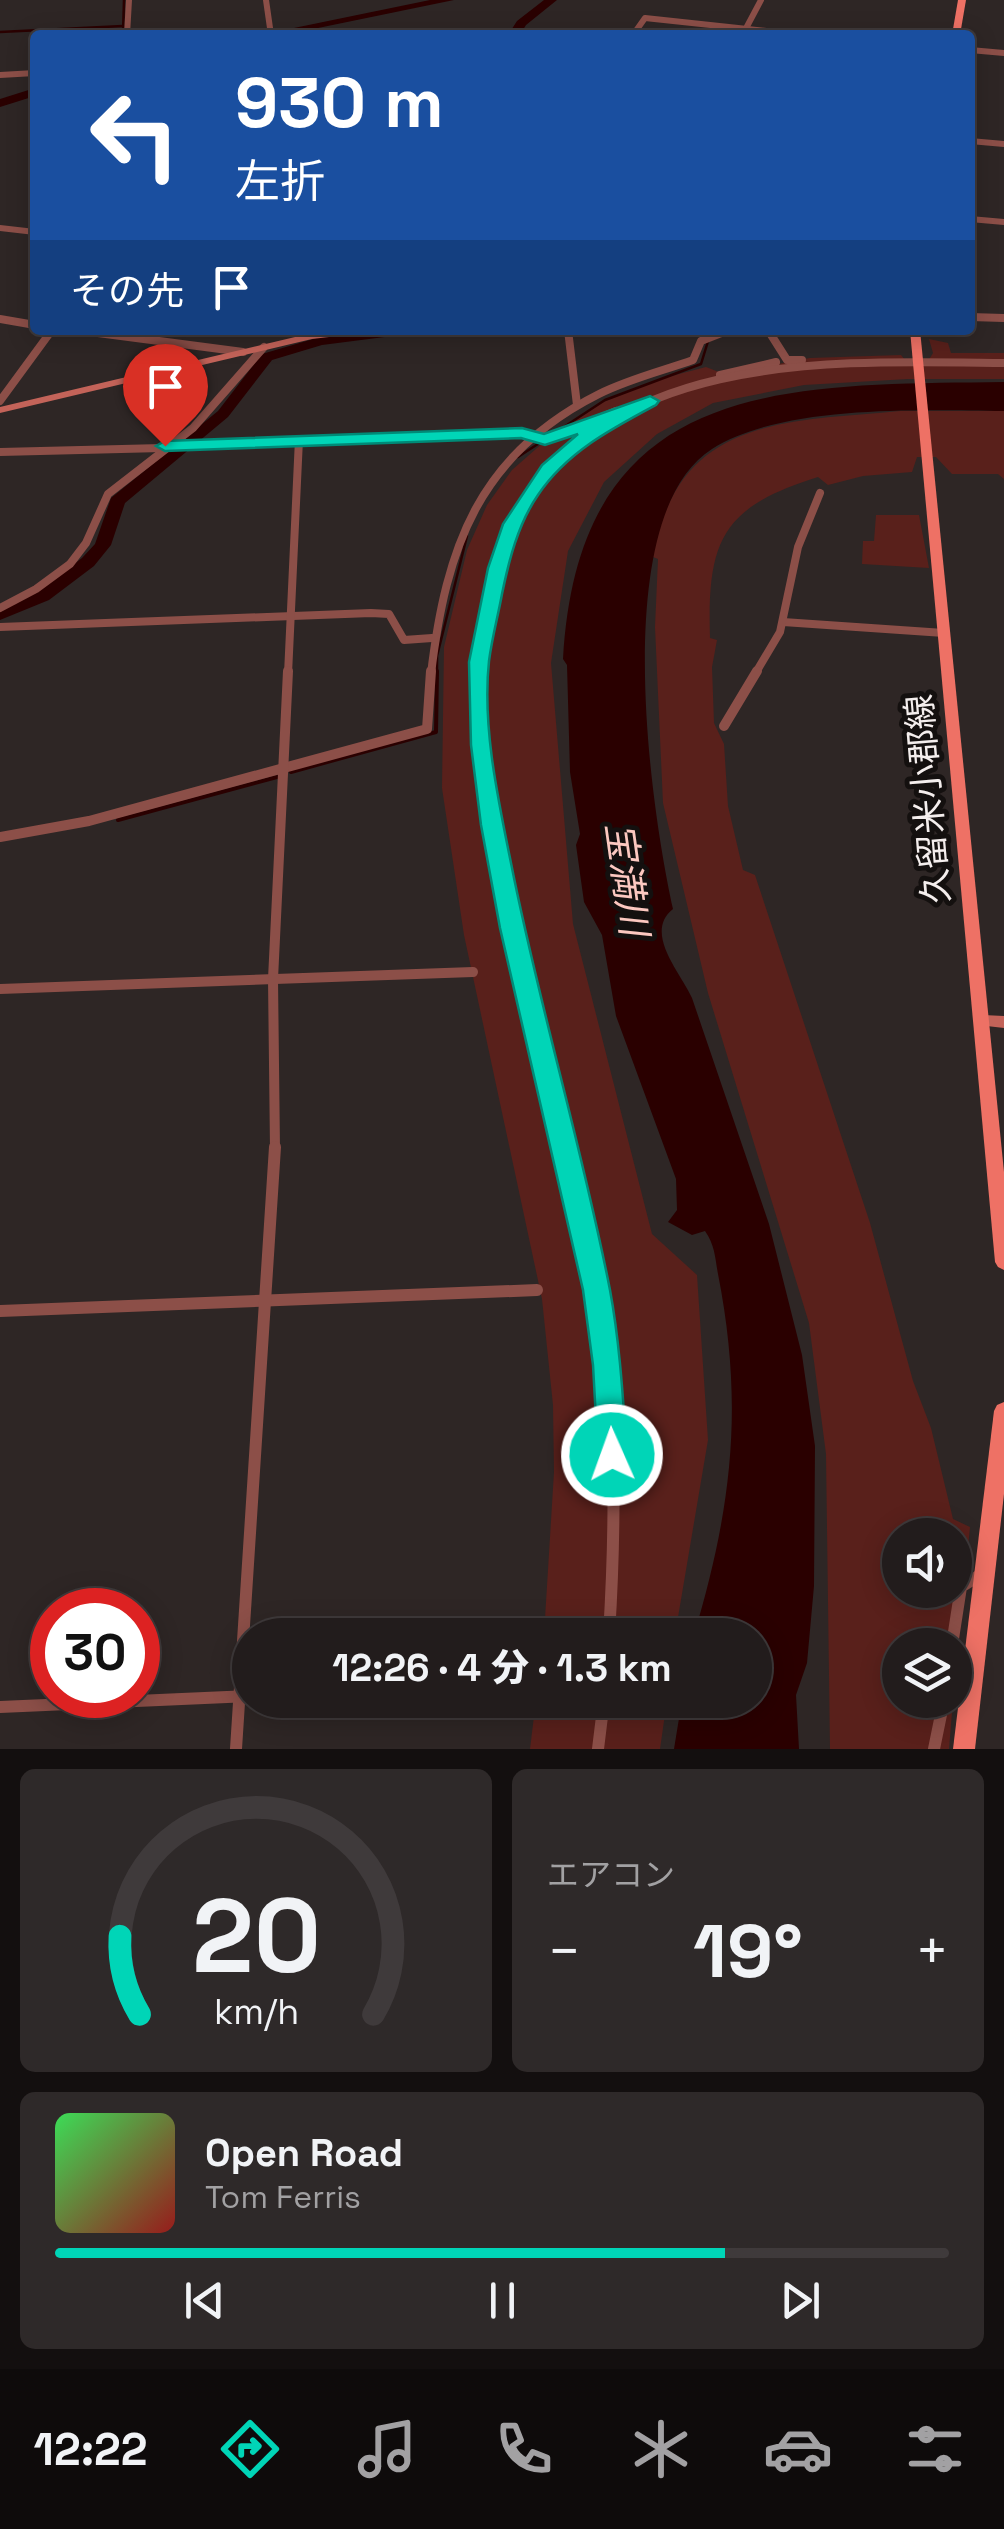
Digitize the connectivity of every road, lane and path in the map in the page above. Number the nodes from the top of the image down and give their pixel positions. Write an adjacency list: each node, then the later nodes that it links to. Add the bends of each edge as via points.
1 (128, 0): 5 (street)
2 (266, 0): 6 (street)
3 (762, 0): 9 (street)
4 (962, 0): 10 (main road)
5 (127, 30)
6 (270, 30)
7 (636, 30): 8 (street, via 644,18)
8 (730, 30)
9 (745, 30)
10 (957, 30)
11 (975, 50): 12 (street)
12 (1004, 53)
13 (30, 74): 14 (street)
14 (0, 75)
15 (975, 141): 16 (street)
16 (1004, 144)
17 (975, 219): 18 (street)
18 (1004, 222)
19 (0, 228): 20 (street)
20 (30, 231)
21 (975, 317): 22 (street)
22 (1004, 318)
23 (0, 319): 24 (street)
24 (30, 324)
25 (48, 335): 39 (street)
26 (114, 335): 33 (street)
27 (307, 335): 32 (street)
28 (569, 335): 41 (street)
29 (715, 335): 41 (street, via 693,360)
30 (771, 335): 34 (street)
31 (915, 335): 36 (main road, 久留米小郡線)
32 (264, 347): 33 (street); 45 (street, via 200,422)
33 (243, 352): 42 (street)
34 (786, 360): 35 (street); 38 (street, via 731,370)
35 (842, 363): 36 (street); 38 (street)
36 (918, 363): 37 (street); 52 (main road, 久留米小郡線)
37 (1004, 363)
38 (704, 384): 40 (street)
39 (0, 401)
40 (650, 401): 43 (street, via 545,440); 69 (street, via 587,435 528,496 498,568 479,662 492,825 605,1346 612,1420)
41 (577, 405): 43 (street)
42 (0, 410)
43 (533, 435): 44 (street); 53 (street, via 497,470 466,520)
44 (300, 438): 45 (street); 49 (street)
45 (164, 447): 46 (street); 48 (street, via 106,496 74,559)
46 (0, 452)
47 (820, 492): 50 (street, via 798,546)
48 (0, 608)
49 (290, 616): 51 (street); 53 (street, via 389,614 404,640); 55 (street)
50 (783, 622): 52 (street); 54 (street)
51 (0, 627)
52 (944, 633): 60 (main road, 久留米小郡線)
53 (432, 638): 55 (street, via 427,729)
54 (724, 726)
55 (284, 770): 56 (street); 58 (street)
56 (0, 837)
57 (473, 972): 58 (street)
58 (273, 979): 59 (street); 64 (street, via 276,1158)
59 (0, 988)
60 (982, 1021): 61 (street); 62 (main road, 久留米小郡線)
61 (1004, 1022)
62 (1004, 1262)
63 (537, 1290): 64 (street)
64 (266, 1300): 65 (street); 68 (street)
65 (0, 1311)
66 (1004, 1411): 67 (main road)
67 (984, 1572): 70 (street, via 962,1587); 79 (main road)
68 (249, 1618)
69 (610, 1618)
70 (955, 1628)
71 (232, 1697): 72 (street)
72 (0, 1707)
73 (241, 1718): 76 (street)
74 (602, 1718): 77 (street)
75 (942, 1718): 78 (street)
76 (236, 1749)
77 (598, 1749)
78 (934, 1749)
79 (964, 1749)

